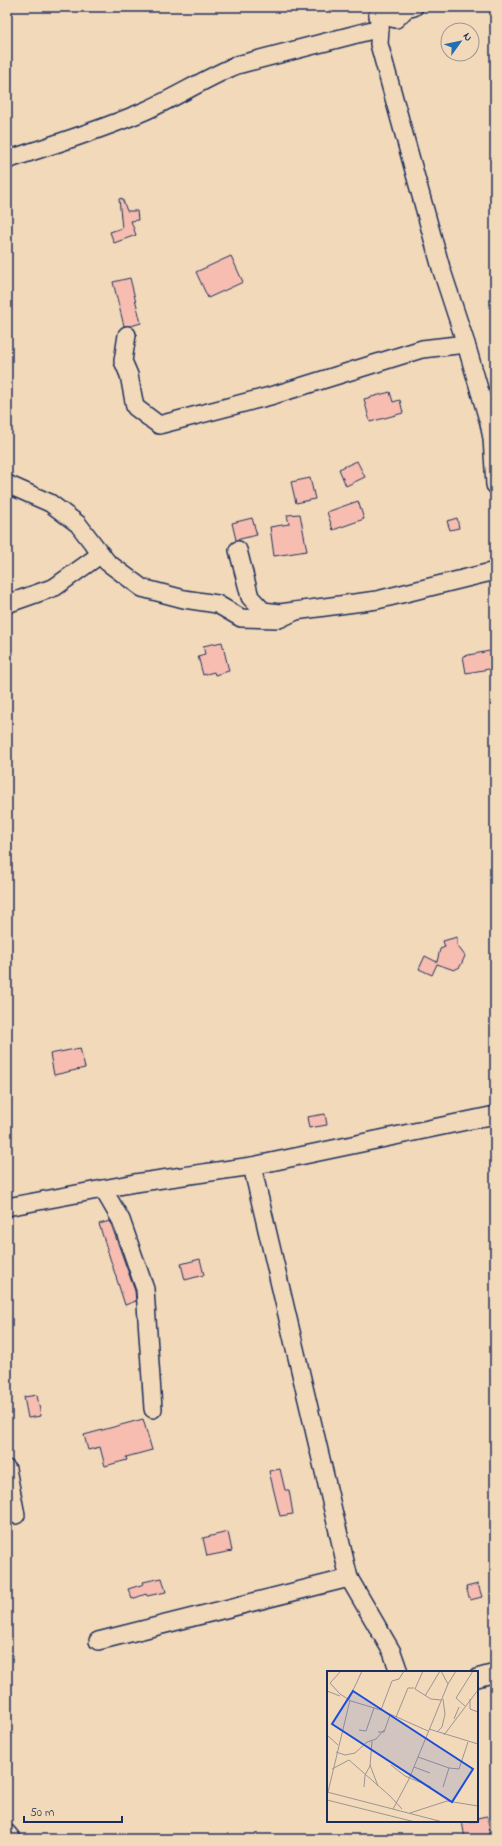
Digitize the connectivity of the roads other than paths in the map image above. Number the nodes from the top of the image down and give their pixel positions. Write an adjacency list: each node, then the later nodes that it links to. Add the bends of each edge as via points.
1 (414, 7): 2 (street, via 406,9 396,18)
2 (381, 14): 3 (street, via 237,65 115,124); 5 (street, via 379,44 441,268)
3 (7, 160)
4 (127, 335): 5 (street, via 123,361 129,375 135,407 159,425 274,395 422,348)
5 (466, 344): 6 (street)
6 (493, 431): 8 (street)
7 (7, 484): 10 (street, via 50,503 78,524)
8 (495, 485)
9 (238, 550): 13 (street, via 250,597 263,612)
10 (101, 554): 12 (street, via 55,587); 13 (street, via 107,562 142,588 217,604 241,618 279,619)
11 (495, 571): 13 (street, via 377,600)
12 (7, 604)
13 (296, 611)
14 (495, 1115): 15 (street)
15 (252, 1166): 16 (street); 21 (street)
16 (103, 1189): 17 (street); 18 (street, via 121,1220 145,1289)
17 (7, 1207)
18 (153, 1409)
19 (7, 1469): 20 (street)
20 (16, 1516)
21 (349, 1578): 22 (street); 23 (street, via 392,1652)
22 (98, 1641)
23 (399, 1671)
24 (495, 1673): 25 (street)
25 (478, 1678)
26 (7, 1833): 27 (street)
27 (12, 1839)

